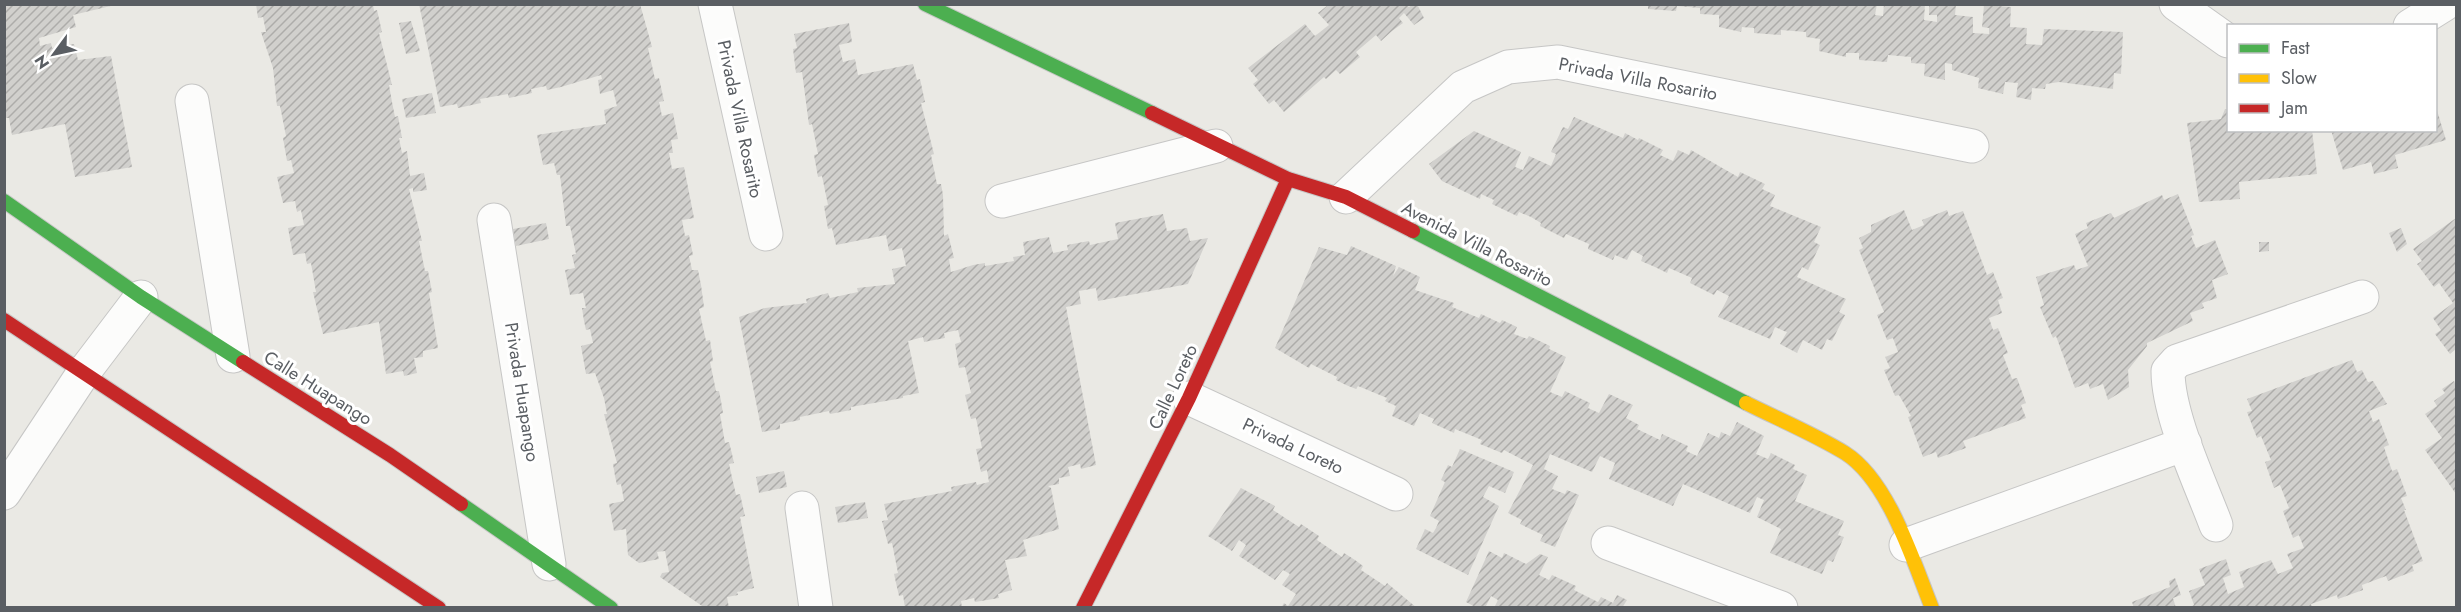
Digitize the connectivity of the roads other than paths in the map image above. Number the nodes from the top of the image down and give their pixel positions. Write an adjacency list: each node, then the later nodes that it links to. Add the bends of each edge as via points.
1 (715, 4): 15 (street, Privada Villa Rosarito)
2 (924, 4): 8 (street, Avenida Villa Rosarito)
3 (2176, 4): 6 (street)
4 (2445, 4): 5 (street)
5 (2413, 24)
6 (2227, 39)
7 (192, 101): 19 (street)
8 (1216, 146): 10 (street, Avenida Villa Rosarito); 13 (street)
9 (1972, 146): 11 (street, Privada Villa Rosarito, via 1558,62 1508,67 1463,87)
10 (1288, 179): 11 (street, Avenida Villa Rosarito); 21 (street, Calle Loreto)
11 (1346, 197): 28 (street, Avenida Villa Rosarito, via 1846,454 1872,481)
12 (4, 201): 16 (street, Calle Huapango)
13 (1002, 201)
14 (495, 220): 29 (street, Privada Huapango)
15 (766, 234)
16 (141, 297): 19 (street, Calle Huapango); 20 (street)
17 (2362, 297): 22 (street, via 2177,361 2168,371 2168,384)
18 (4, 320): 20 (street)
19 (233, 356): 29 (street, Calle Huapango, via 390,455)
20 (84, 372): 23 (street); 30 (street)
21 (1189, 398): 24 (street, Privada Loreto); 33 (street, Calle Loreto)
22 (2185, 444): 26 (street); 28 (street)
23 (4, 493)
24 (1396, 494)
25 (802, 508): 32 (street)
26 (2216, 525)
27 (1608, 543): 34 (street)
28 (1906, 545): 35 (street, Avenida Villa Rosarito)
29 (549, 564): 31 (street, Calle Huapango)
30 (439, 608)
31 (611, 608)
32 (816, 608)
33 (1083, 608)
34 (1781, 608)
35 (1932, 608)

